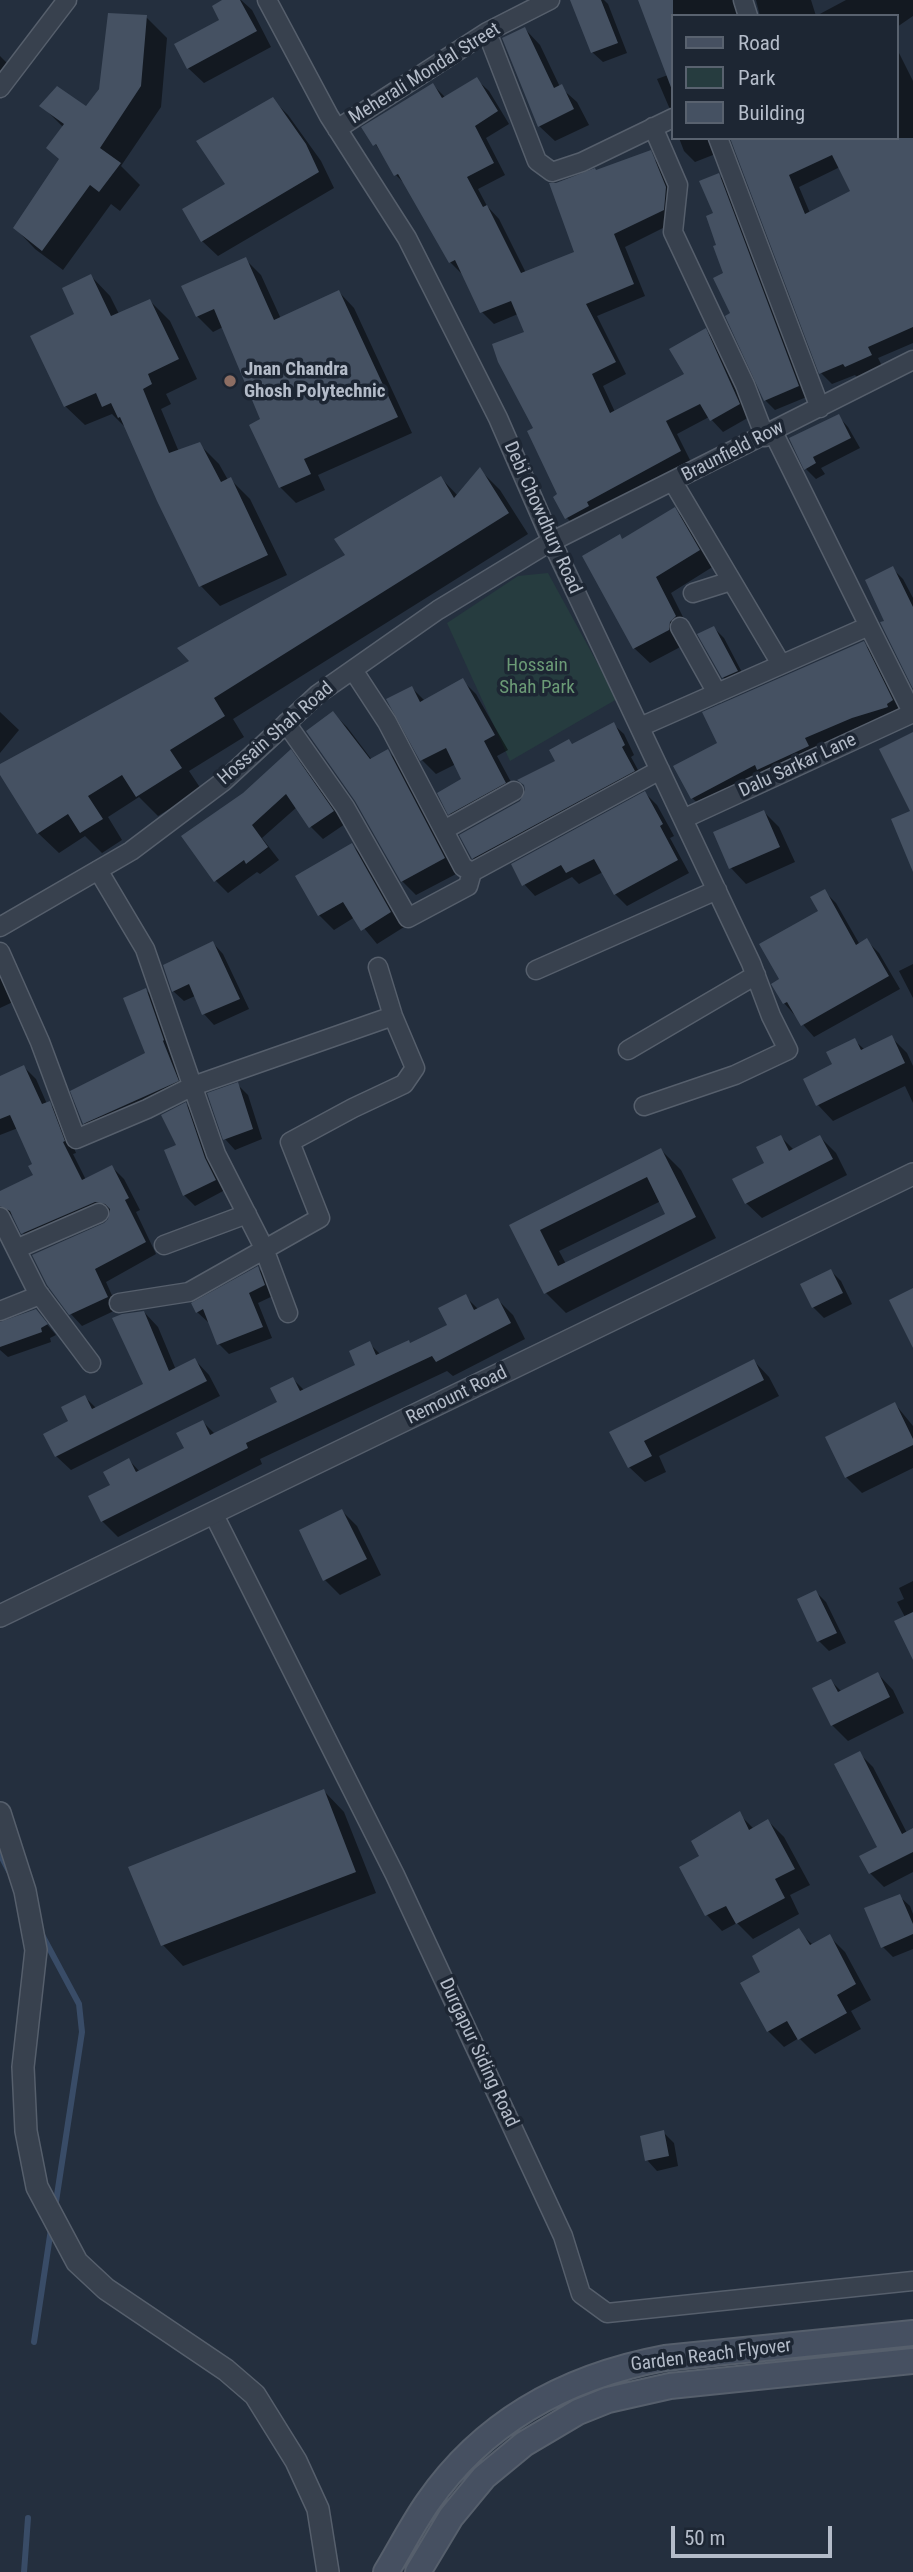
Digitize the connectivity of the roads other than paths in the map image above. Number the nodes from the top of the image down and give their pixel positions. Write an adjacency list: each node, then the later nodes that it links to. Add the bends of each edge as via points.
1 (67, 0): 5 (street)
2 (267, 0): 8 (street, Debi Chowdhury Road)
3 (550, 0): 4 (street, Meherali Mondal Street)
4 (487, 33): 7 (street, via 537,161 552,172); 8 (street, Meherali Mondal Street)
5 (0, 88)
6 (671, 119): 7 (street)
7 (653, 127): 12 (street, via 678,185 673,232)
8 (337, 129): 14 (street, Debi Chowdhury Road, via 407,237 498,418)
9 (719, 140): 11 (street)
10 (913, 360): 11 (street, Braunfield Row)
11 (820, 408): 12 (street, Braunfield Row)
12 (769, 434): 13 (street, Braunfield Row); 17 (street)
13 (673, 482): 14 (street, Braunfield Row); 15 (street)
14 (552, 542): 20 (street, Hossain Shah Road, via 438,610); 24 (street, Debi Chowdhury Road)
15 (731, 581): 16 (street); 19 (street)
16 (692, 593)
17 (869, 626): 19 (street); 22 (street)
18 (680, 627): 21 (street)
19 (781, 664): 21 (street)
20 (353, 670): 23 (street, Hossain Shah Road); 28 (street, via 387,722)
21 (717, 693): 24 (street)
22 (913, 714): 27 (street, Dalu Sarkar Lane)
23 (286, 723): 29 (street, Hossain Shah Road, via 224,780 131,851); 30 (street, via 345,807 408,918 468,886)
24 (640, 727): 25 (street, Debi Chowdhury Road)
25 (660, 770): 27 (street, Debi Chowdhury Road); 30 (street)
26 (514, 791): 28 (street)
27 (683, 819): 31 (street, Debi Chowdhury Road)
28 (444, 830): 30 (street, via 463,867)
29 (98, 870): 32 (street, Hossain Shah Road); 39 (street, via 145,949)
30 (472, 872)
31 (717, 890): 35 (street); 36 (street, Debi Chowdhury Road)
32 (0, 927)
33 (0, 952): 39 (street, via 76,1139)
34 (378, 967): 37 (street)
35 (536, 970)
36 (755, 975): 38 (street); 40 (street, Debi Chowdhury Road, via 788,1051 735,1075)
37 (393, 1016): 39 (street); 47 (street, via 415,1068 404,1084 290,1142 320,1218)
38 (628, 1050)
39 (193, 1086): 43 (street, via 216,1154)
40 (644, 1106)
41 (913, 1174): 53 (street, Remount Road)
42 (99, 1213): 46 (street)
43 (247, 1214): 45 (street); 47 (street)
44 (0, 1217): 46 (street)
45 (164, 1245)
46 (16, 1249): 48 (street)
47 (264, 1251): 49 (street, via 188,1292); 51 (street)
48 (40, 1295): 50 (street); 52 (street)
49 (119, 1303)
50 (0, 1311)
51 (288, 1313)
52 (91, 1363)
53 (213, 1513): 54 (street, Remount Road); 56 (street, Durgapur Siding Road, via 401,1887 564,2236 581,2294 607,2313)
54 (0, 1616)
55 (0, 1813): 59 (street, via 25,1891 36,1950 23,2067 26,2131 37,2188 77,2262 106,2289 217,2363 255,2396 296,2461 318,2509)
56 (913, 2281)
57 (913, 2333): 60 (main road, Garden Reach Flyover, via 666,2358 567,2386 508,2421 464,2458 428,2501)
58 (913, 2361): 61 (main road, Garden Reach Flyover, via 670,2386 578,2412 524,2444 484,2477 451,2517)
59 (328, 2572)
60 (386, 2572)
61 (418, 2572)

